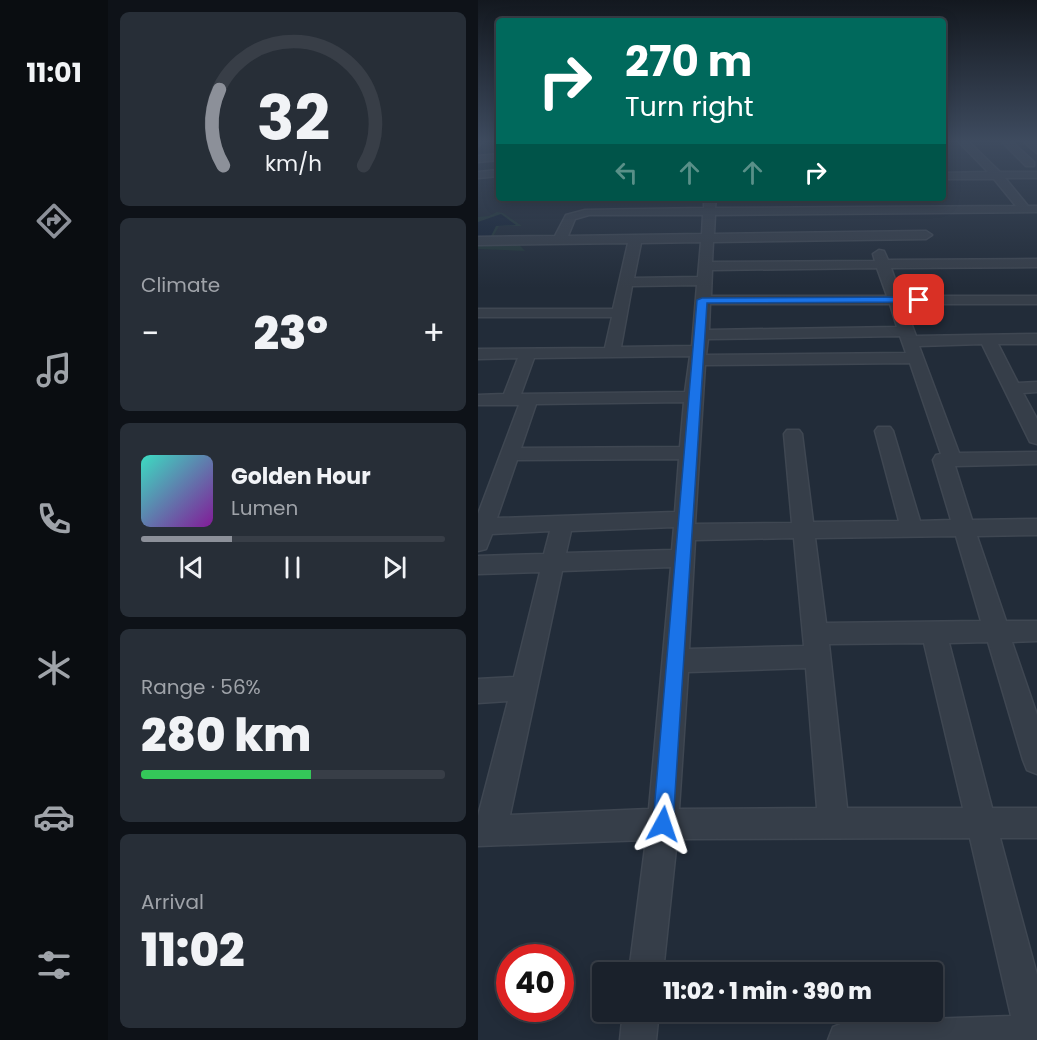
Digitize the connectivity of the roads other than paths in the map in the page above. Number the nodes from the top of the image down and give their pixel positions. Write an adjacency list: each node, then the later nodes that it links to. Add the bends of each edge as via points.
1 (1005, 191): 5 (street)
2 (613, 201): 6 (street)
3 (710, 205): 4 (street); 6 (street); 9 (street)
4 (861, 205): 5 (street); 8 (street)
5 (1031, 209)
6 (589, 212): 12 (street, via 570,217)
7 (926, 235): 8 (street)
8 (872, 236): 9 (street); 14 (street)
9 (707, 238): 10 (street); 16 (street)
10 (635, 239): 12 (street); 15 (street)
11 (478, 240): 12 (street)
12 (560, 240)
13 (1036, 263): 14 (street)
14 (882, 265): 16 (street); 17 (street)
15 (626, 282): 16 (street); 20 (street)
16 (703, 282): 17 (street); 25 (street)
17 (895, 300): 18 (street); 22 (street)
18 (1036, 300)
19 (482, 313): 20 (street); 21 (street)
20 (619, 313): 26 (street)
21 (478, 331)
22 (908, 336): 24 (street); 25 (street); 29 (street)
23 (1036, 339): 24 (street)
24 (988, 340): 31 (street)
25 (699, 349): 26 (street); 29 (street); 32 (street)
26 (612, 351): 27 (street)
27 (528, 353): 28 (street); 34 (street)
28 (478, 354)
29 (916, 358): 41 (street)
30 (1036, 387): 31 (street)
31 (1012, 388): 37 (street)
32 (693, 397): 34 (street); 38 (street)
33 (478, 400): 34 (street)
34 (519, 400): 39 (street)
35 (884, 431): 45 (street)
36 (793, 434): 47 (street)
37 (1036, 438)
38 (690, 453): 39 (street); 43 (street)
39 (510, 454): 48 (street)
40 (1036, 458): 41 (street)
41 (952, 459): 46 (street, via 943,460)
42 (562, 524): 43 (street); 48 (street); 50 (street)
43 (684, 525): 47 (street); 49 (street)
44 (1036, 527): 46 (street)
45 (912, 528): 46 (street); 47 (street)
46 (964, 528): 52 (street)
47 (803, 530): 55 (street)
48 (481, 534)
49 (682, 558): 50 (street); 56 (street)
50 (553, 562): 51 (street); 57 (street)
51 (478, 565)
52 (996, 631): 53 (street); 54 (street); 59 (street)
53 (1036, 631)
54 (934, 632): 55 (street); 60 (street)
55 (816, 646): 56 (street); 63 (street)
56 (676, 661): 62 (street)
57 (523, 688): 58 (street); 64 (street)
58 (478, 691)
59 (1036, 760)
60 (981, 823): 61 (street); 63 (street); 67 (street)
61 (1036, 823)
62 (663, 824): 63 (street); 64 (street); 65 (street)
63 (833, 824)
64 (484, 831)
65 (647, 962)
66 (640, 1022): 68 (street)
67 (1035, 1035): 69 (street)
68 (638, 1040)
69 (846, 1040)

